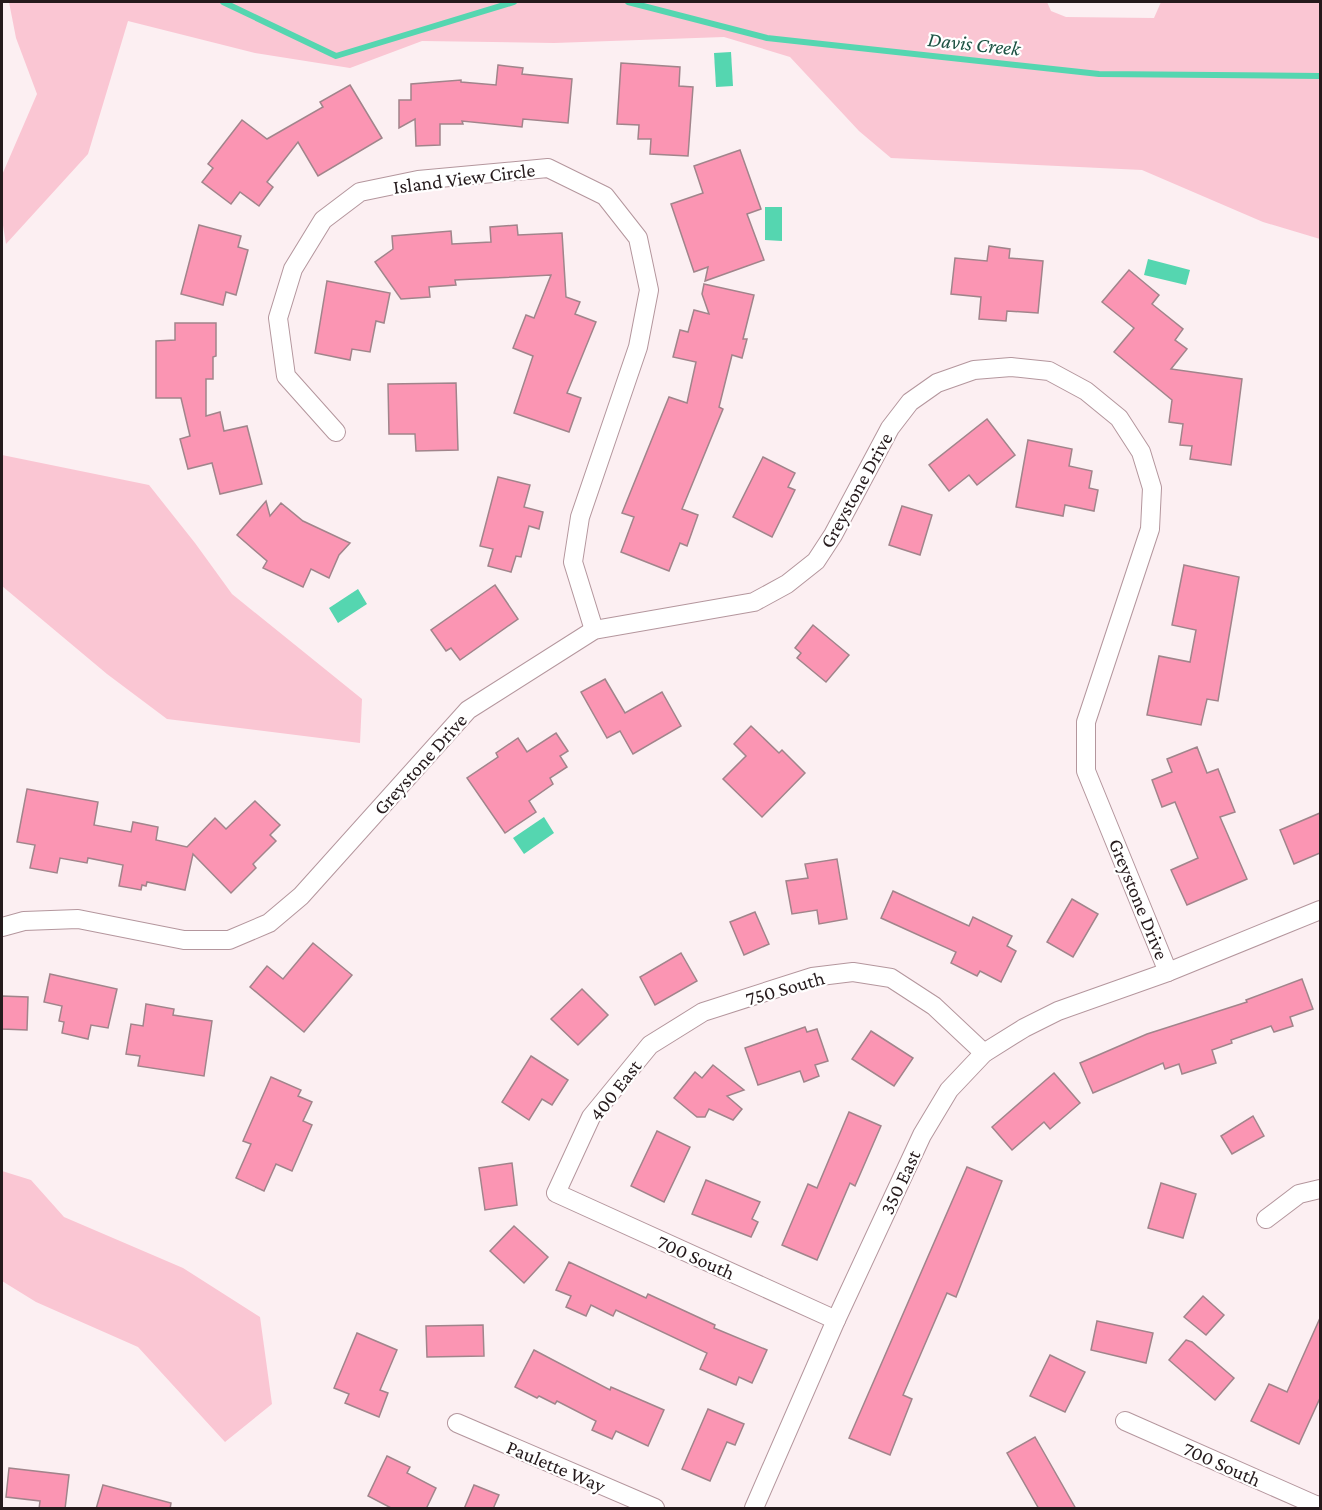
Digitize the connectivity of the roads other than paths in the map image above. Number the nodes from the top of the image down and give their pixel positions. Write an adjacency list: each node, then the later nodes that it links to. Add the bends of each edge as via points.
1 (336, 432): 2 (street, Island View Circle, via 286,376 278,318 293,269 323,220 360,192 418,180 548,168 605,196 638,238 650,290 638,347 580,517 573,562)
2 (594, 630): 4 (street, Greystone Drive, via 468,710 301,896 269,923 229,940 184,940 78,919 24,921); 5 (street, Greystone Drive, via 754,602 787,584 816,561 890,428 910,402 937,383 974,370 1011,367 1049,371 1086,391 1119,418 1141,452 1152,488 1150,529 1086,722 1086,771)
3 (1320, 910): 5 (street, 350 East)
4 (2, 927)
5 (1168, 972): 7 (street, 350 East, via 1058,1011)
6 (703, 1012): 7 (street, 750 South, via 812,977 853,972 891,978 934,1006); 9 (street, 400 East, via 650,1045 591,1117)
7 (984, 1053): 11 (street, 350 East, via 949,1090 922,1135)
8 (1320, 1189): 10 (street, via 1299,1194)
9 (556, 1194): 11 (street, 700 South)
10 (1266, 1219)
11 (836, 1320): 16 (street, 350 East)
12 (1125, 1421): 14 (street, 700 South)
13 (457, 1423): 15 (street, Paulette Way)
14 (1320, 1506)
15 (655, 1509)
16 (754, 1509)

